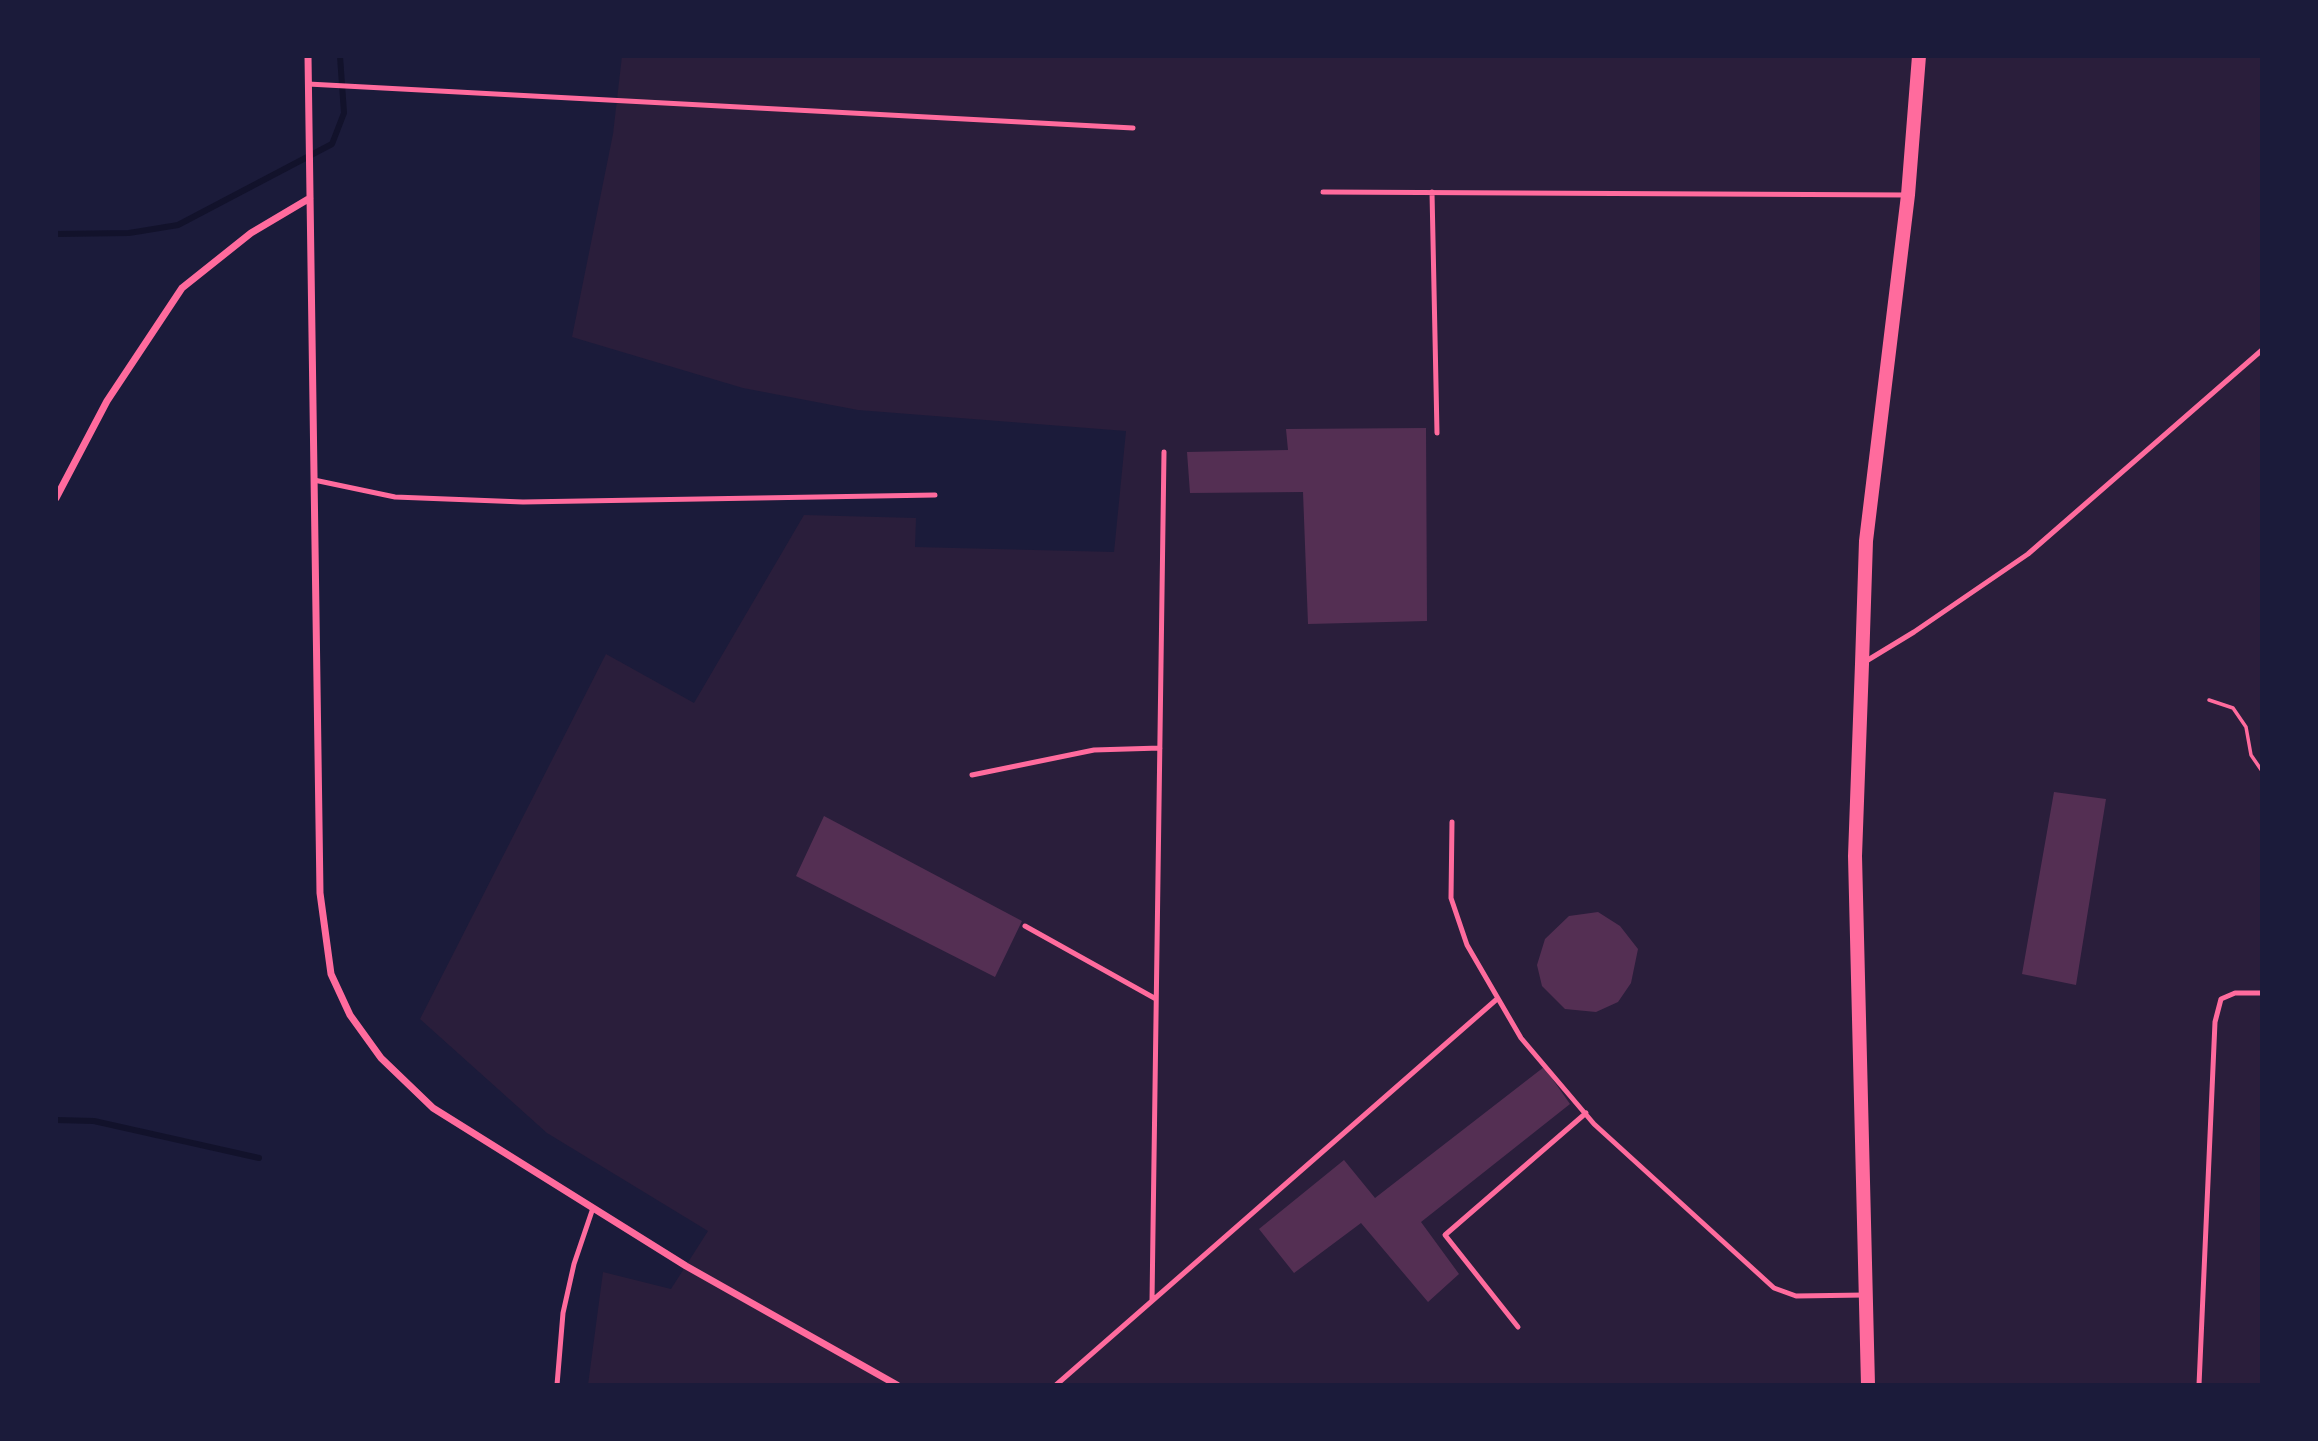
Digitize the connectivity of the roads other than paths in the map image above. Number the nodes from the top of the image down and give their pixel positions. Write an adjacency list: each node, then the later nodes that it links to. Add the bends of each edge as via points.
1 (308, 56): 3 (street)
2 (1919, 56): 7 (main road)
3 (308, 84): 4 (lane); 8 (street)
4 (1133, 128)
5 (1323, 192): 6 (lane)
6 (1432, 192): 7 (lane); 10 (lane)
7 (1908, 195): 15 (main road, via 1866,541)
8 (310, 198): 12 (street); 14 (street, via 251,233 182,288 107,401)
9 (2262, 350): 15 (lane, via 2028,554)
10 (1437, 433)
11 (1164, 452): 16 (lane)
12 (314, 480): 13 (lane, via 395,498 523,502); 24 (street, via 320,893 331,974 350,1015 381,1058 433,1108)
13 (935, 495)
14 (56, 498)
15 (1861, 664): 25 (main road, via 1856,856)
16 (1160, 748): 17 (lane, via 1094,750); 21 (lane)
17 (972, 775)
18 (1452, 822): 22 (lane, via 1451,898 1466,945)
19 (1025, 926): 21 (lane)
20 (2262, 993): 32 (lane, via 2235,993 2221,999 2215,1023)
21 (1156, 999): 26 (lane)
22 (1497, 999): 23 (lane, via 1521,1038); 26 (lane)
23 (1586, 1114): 25 (lane, via 1774,1287 1796,1296); 27 (lane, via 1445,1235)
24 (593, 1208): 28 (lane, via 563,1313); 29 (street)
25 (1865, 1295): 31 (main road)
26 (1152, 1301): 30 (lane)
27 (1518, 1327)
28 (557, 1385)
29 (897, 1385)
30 (1056, 1385)
31 (1868, 1385)
32 (2199, 1385)

